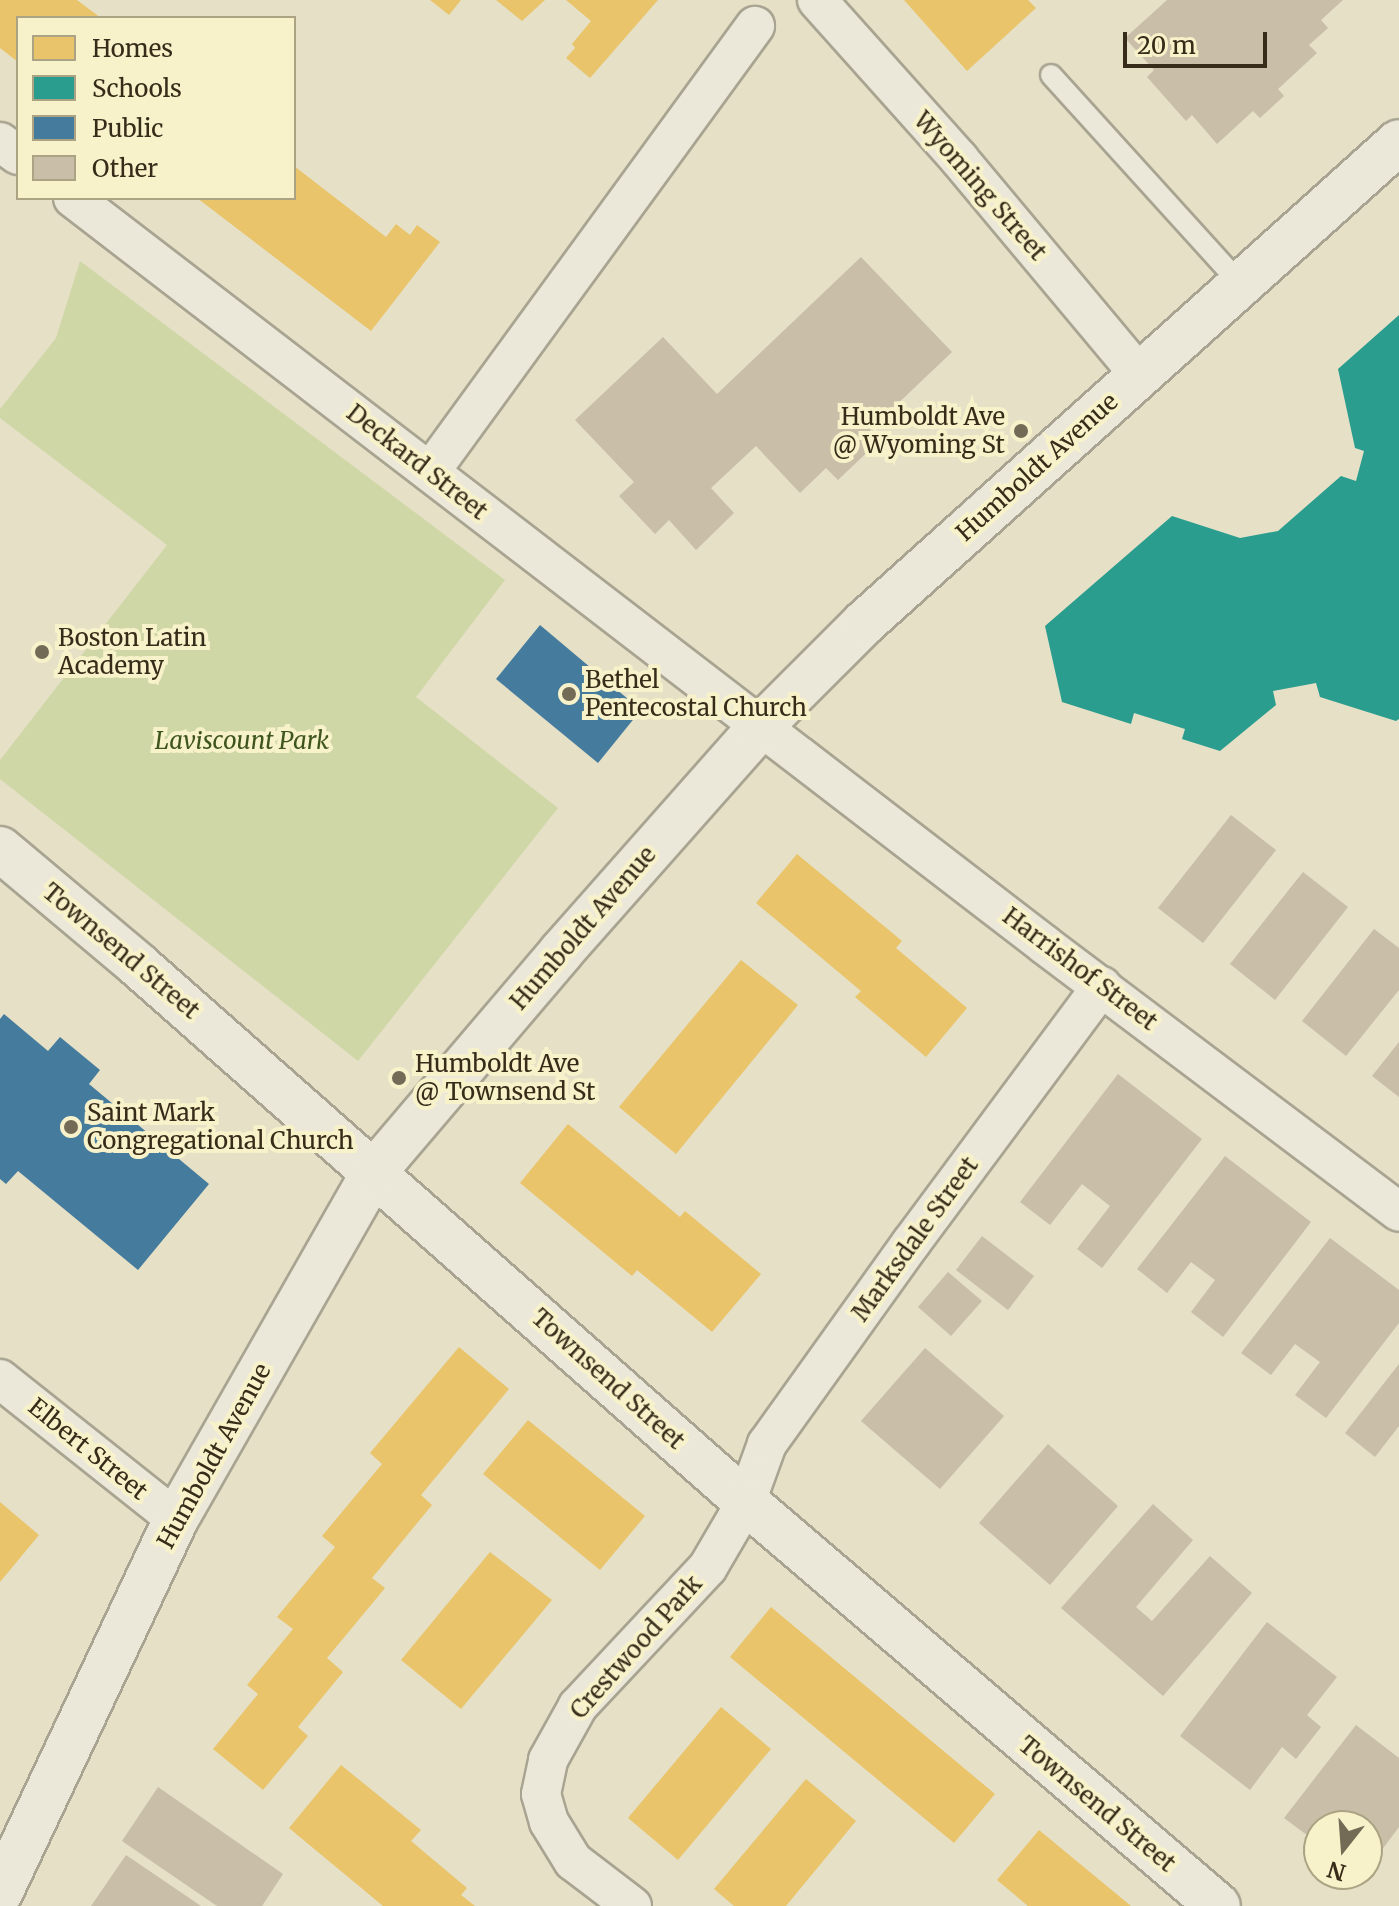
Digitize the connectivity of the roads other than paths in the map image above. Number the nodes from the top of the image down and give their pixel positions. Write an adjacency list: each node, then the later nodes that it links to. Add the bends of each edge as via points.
1 (817, 0): 7 (street, Wyoming Street)
2 (755, 26): 8 (street)
3 (1051, 75): 6 (lane)
4 (1399, 142): 6 (street, Humboldt Avenue)
5 (76, 200): 8 (street, Deckard Street)
6 (1242, 286): 7 (street, Humboldt Avenue)
7 (1139, 374): 9 (street, Humboldt Avenue, via 864,623)
8 (430, 472): 9 (street, Deckard Street)
9 (760, 727): 11 (street, Harrishof Street); 12 (street, Humboldt Avenue)
10 (0, 849): 12 (street, Townsend Street)
11 (1102, 986): 13 (street, Harrishof Street); 15 (street, Marksdale Street, via 767,1444)
12 (374, 1172): 15 (street, Townsend Street); 16 (street, Humboldt Avenue)
13 (1399, 1212)
14 (0, 1379): 16 (street, Elbert Street)
15 (746, 1502): 18 (street, Crestwood Park, via 708,1567 578,1706 548,1760 541,1794 549,1822 573,1861); 19 (street, Townsend Street)
16 (176, 1519): 17 (street, Humboldt Avenue)
17 (0, 1893)
18 (632, 1906)
19 (1218, 1906)

